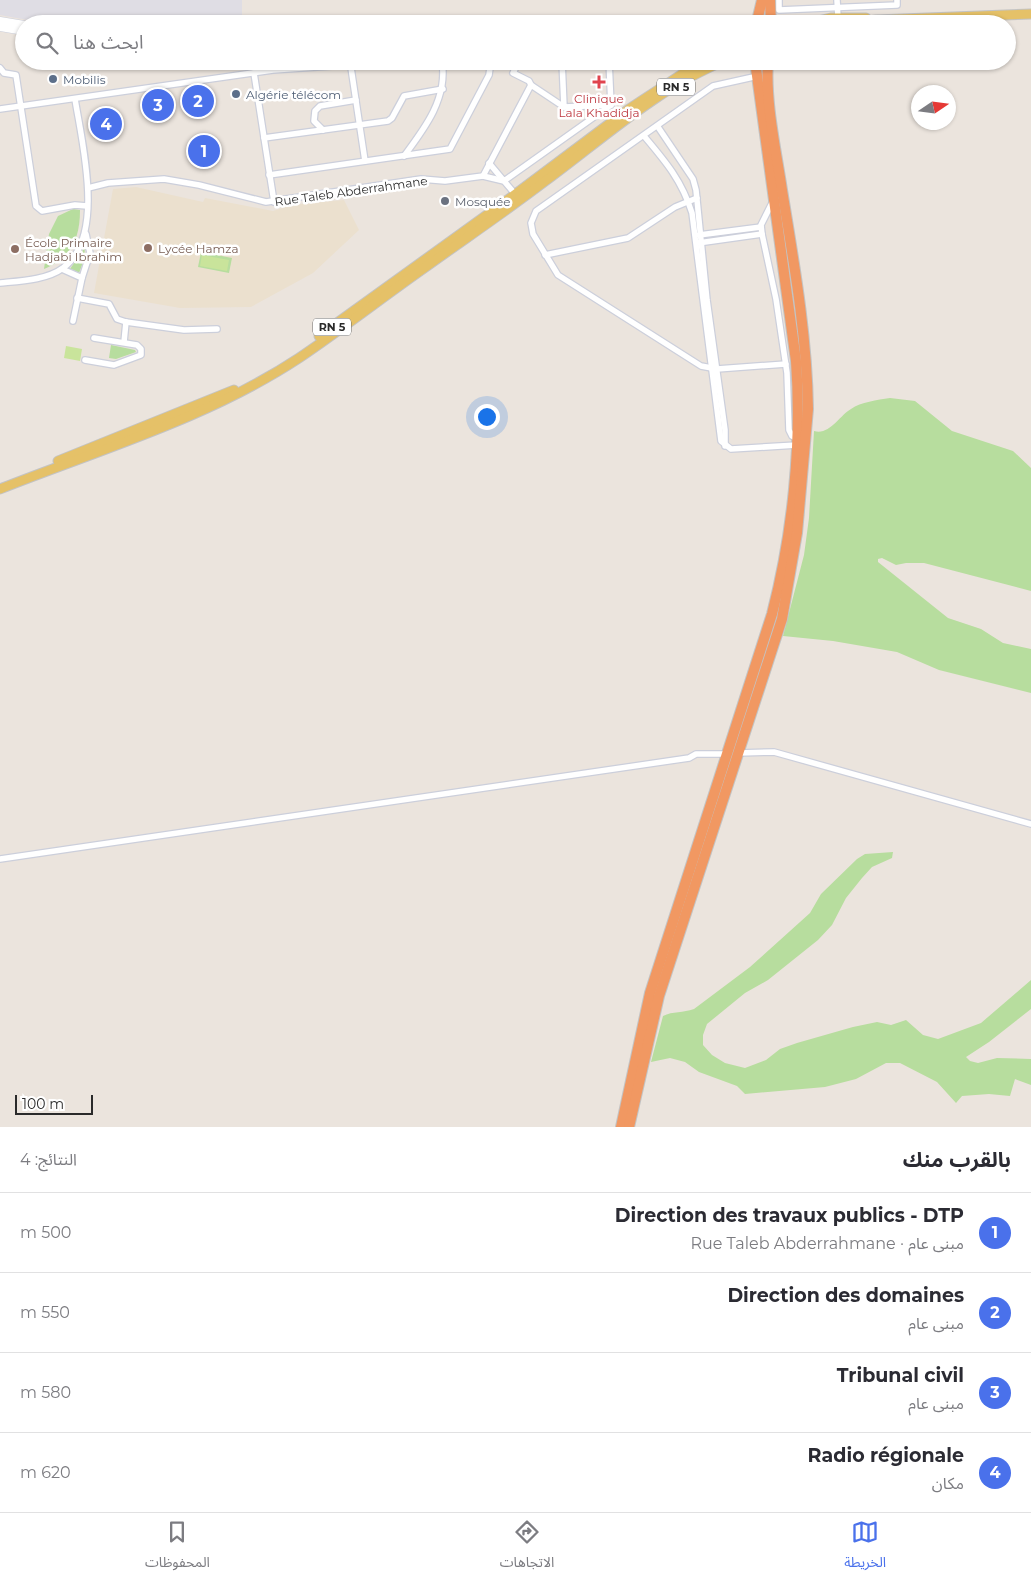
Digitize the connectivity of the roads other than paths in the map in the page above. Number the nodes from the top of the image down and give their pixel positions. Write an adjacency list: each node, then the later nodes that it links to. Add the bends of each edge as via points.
1 (762, 0): 9 (highway)
2 (770, 0): 7 (highway)
3 (779, 0): 7 (street)
4 (837, 0): 6 (street)
5 (897, 0): 6 (street, via 897,5)
6 (838, 7): 7 (street); 11 (street)
7 (776, 11): 10 (highway)
8 (1031, 14): 12 (main road)
9 (755, 15)
10 (774, 15)
11 (840, 15)
12 (1005, 15)
13 (0, 20): 14 (main road)
14 (15, 23)
15 (0, 27): 16 (main road)
16 (15, 30)
17 (0, 68): 36 (street, via 4,73 16,75)
18 (273, 70): 29 (street)
19 (351, 70): 34 (street)
20 (443, 70): 32 (street)
21 (490, 70): 44 (street, via 450,149)
22 (514, 70): 31 (street, via 513,73)
23 (562, 70): 37 (street)
24 (609, 70): 35 (street)
25 (688, 70): 51 (main road, RN 5, via 629,109)
26 (706, 70): 77 (main road, RN 5, via 631,117 299,358 253,386 182,419)
27 (757, 70): 30 (highway)
28 (768, 70): 78 (highway, via 778,166 804,327 808,409 792,567 769,662)
29 (254, 73): 33 (street); 43 (street)
30 (758, 76): 40 (street, via 714,86); 52 (highway)
31 (531, 85): 37 (street); 46 (street)
32 (443, 89): 39 (street, via 404,96 388,121); 44 (street, via 428,122)
33 (75, 99): 36 (street); 50 (street)
34 (356, 100): 39 (street); 41 (street, via 320,106 315,111 314,121)
35 (611, 105): 37 (street); 49 (street)
36 (21, 106): 38 (street); 56 (street, via 36,206 42,211)
37 (564, 108)
38 (0, 109)
39 (360, 125): 41 (street); 45 (street)
40 (658, 127): 42 (street); 53 (street, via 693,179)
41 (323, 130): 43 (street)
42 (644, 136): 54 (street, via 673,170); 61 (street, via 536,211 530,224)
43 (264, 138): 47 (street)
44 (404, 156): 45 (street)
45 (365, 161): 47 (street)
46 (489, 162): 48 (street); 49 (street)
47 (269, 175): 55 (street)
48 (483, 176): 49 (street); 55 (street, Rue Taleb Abderrahmane, via 421,180)
49 (504, 182): 51 (street)
50 (88, 188): 55 (street, Rue Taleb Abderrahmane, via 108,183 164,179 260,202); 56 (street)
51 (516, 195): 76 (main road, RN 5, via 296,353 252,380 170,417)
52 (775, 197): 57 (street); 74 (highway, via 796,361 799,410)
53 (696, 198): 54 (street); 59 (street)
54 (688, 201): 59 (street); 61 (street, via 628,238)
55 (274, 202)
56 (87, 206): 58 (street)
57 (762, 231): 59 (street); 60 (street); 72 (street)
58 (85, 232): 62 (street, via 78,250); 63 (street, via 90,253)
59 (698, 235): 60 (street)
60 (698, 243): 73 (street)
61 (545, 255): 73 (street, via 558,275 700,366)
62 (62, 269): 63 (street); 64 (street, via 27,280)
63 (82, 278): 65 (street)
64 (0, 283)
65 (78, 298): 66 (street); 67 (street, via 109,304 116,319)
66 (73, 322)
67 (126, 322): 68 (street, via 184,330); 70 (street)
68 (217, 329)
69 (94, 338): 70 (street)
70 (124, 342): 71 (street, via 140,347 141,355 114,365)
71 (85, 360)
72 (786, 364): 73 (street); 74 (street)
73 (714, 369): 75 (street, via 719,434 724,446 731,449)
74 (795, 439): 75 (street); 75 (street); 78 (highway, via 794,483 781,581)
75 (780, 445)
76 (0, 484)
77 (0, 489)
78 (733, 753): 79 (street, via 774,752); 80 (street, via 696,754 690,758); 81 (highway, via 650,993); 82 (highway, via 657,1002)
79 (1031, 824)
80 (0, 859)
81 (621, 1127)
82 (629, 1127)

